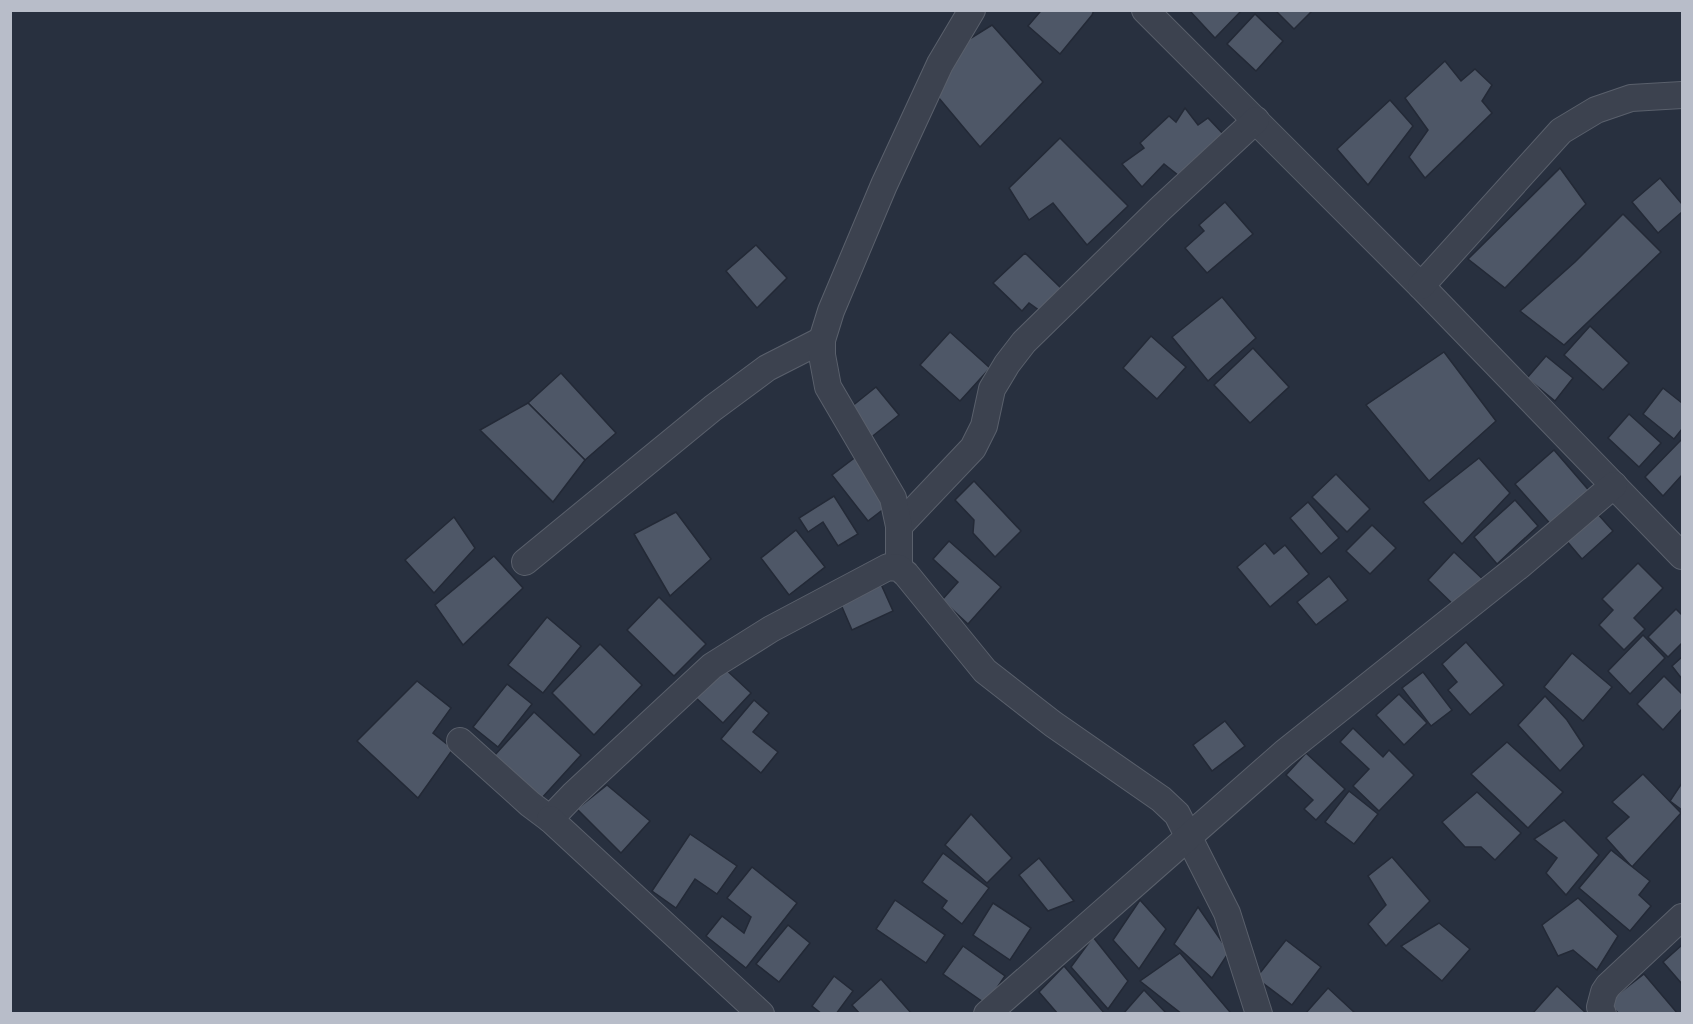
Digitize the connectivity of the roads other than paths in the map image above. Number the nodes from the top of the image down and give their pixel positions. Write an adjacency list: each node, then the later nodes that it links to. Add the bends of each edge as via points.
1 (972, 10): 6 (street, via 940,64 884,185)
2 (1145, 10): 4 (street)
3 (1683, 95): 5 (street, via 1631,98 1596,110 1561,130)
4 (1256, 120): 5 (street); 8 (street, via 1024,342 992,388 984,426 973,448)
5 (1421, 286): 7 (street)
6 (822, 340): 8 (street, via 828,387 893,498); 10 (street, via 767,368 713,408)
7 (1614, 485): 9 (street); 14 (street, via 1284,753)
8 (899, 526): 11 (street)
9 (1683, 556)
10 (525, 562)
11 (899, 568): 13 (street, via 888,567 860,580 712,666); 14 (street, via 985,671 1161,799 1177,814)
12 (460, 741): 13 (street)
13 (550, 819): 16 (street)
14 (1189, 838): 17 (street); 18 (street, via 1227,913)
15 (1683, 917): 19 (street, via 1608,986 1600,1007)
16 (761, 1014)
17 (987, 1014)
18 (1259, 1014)
19 (1603, 1014)

